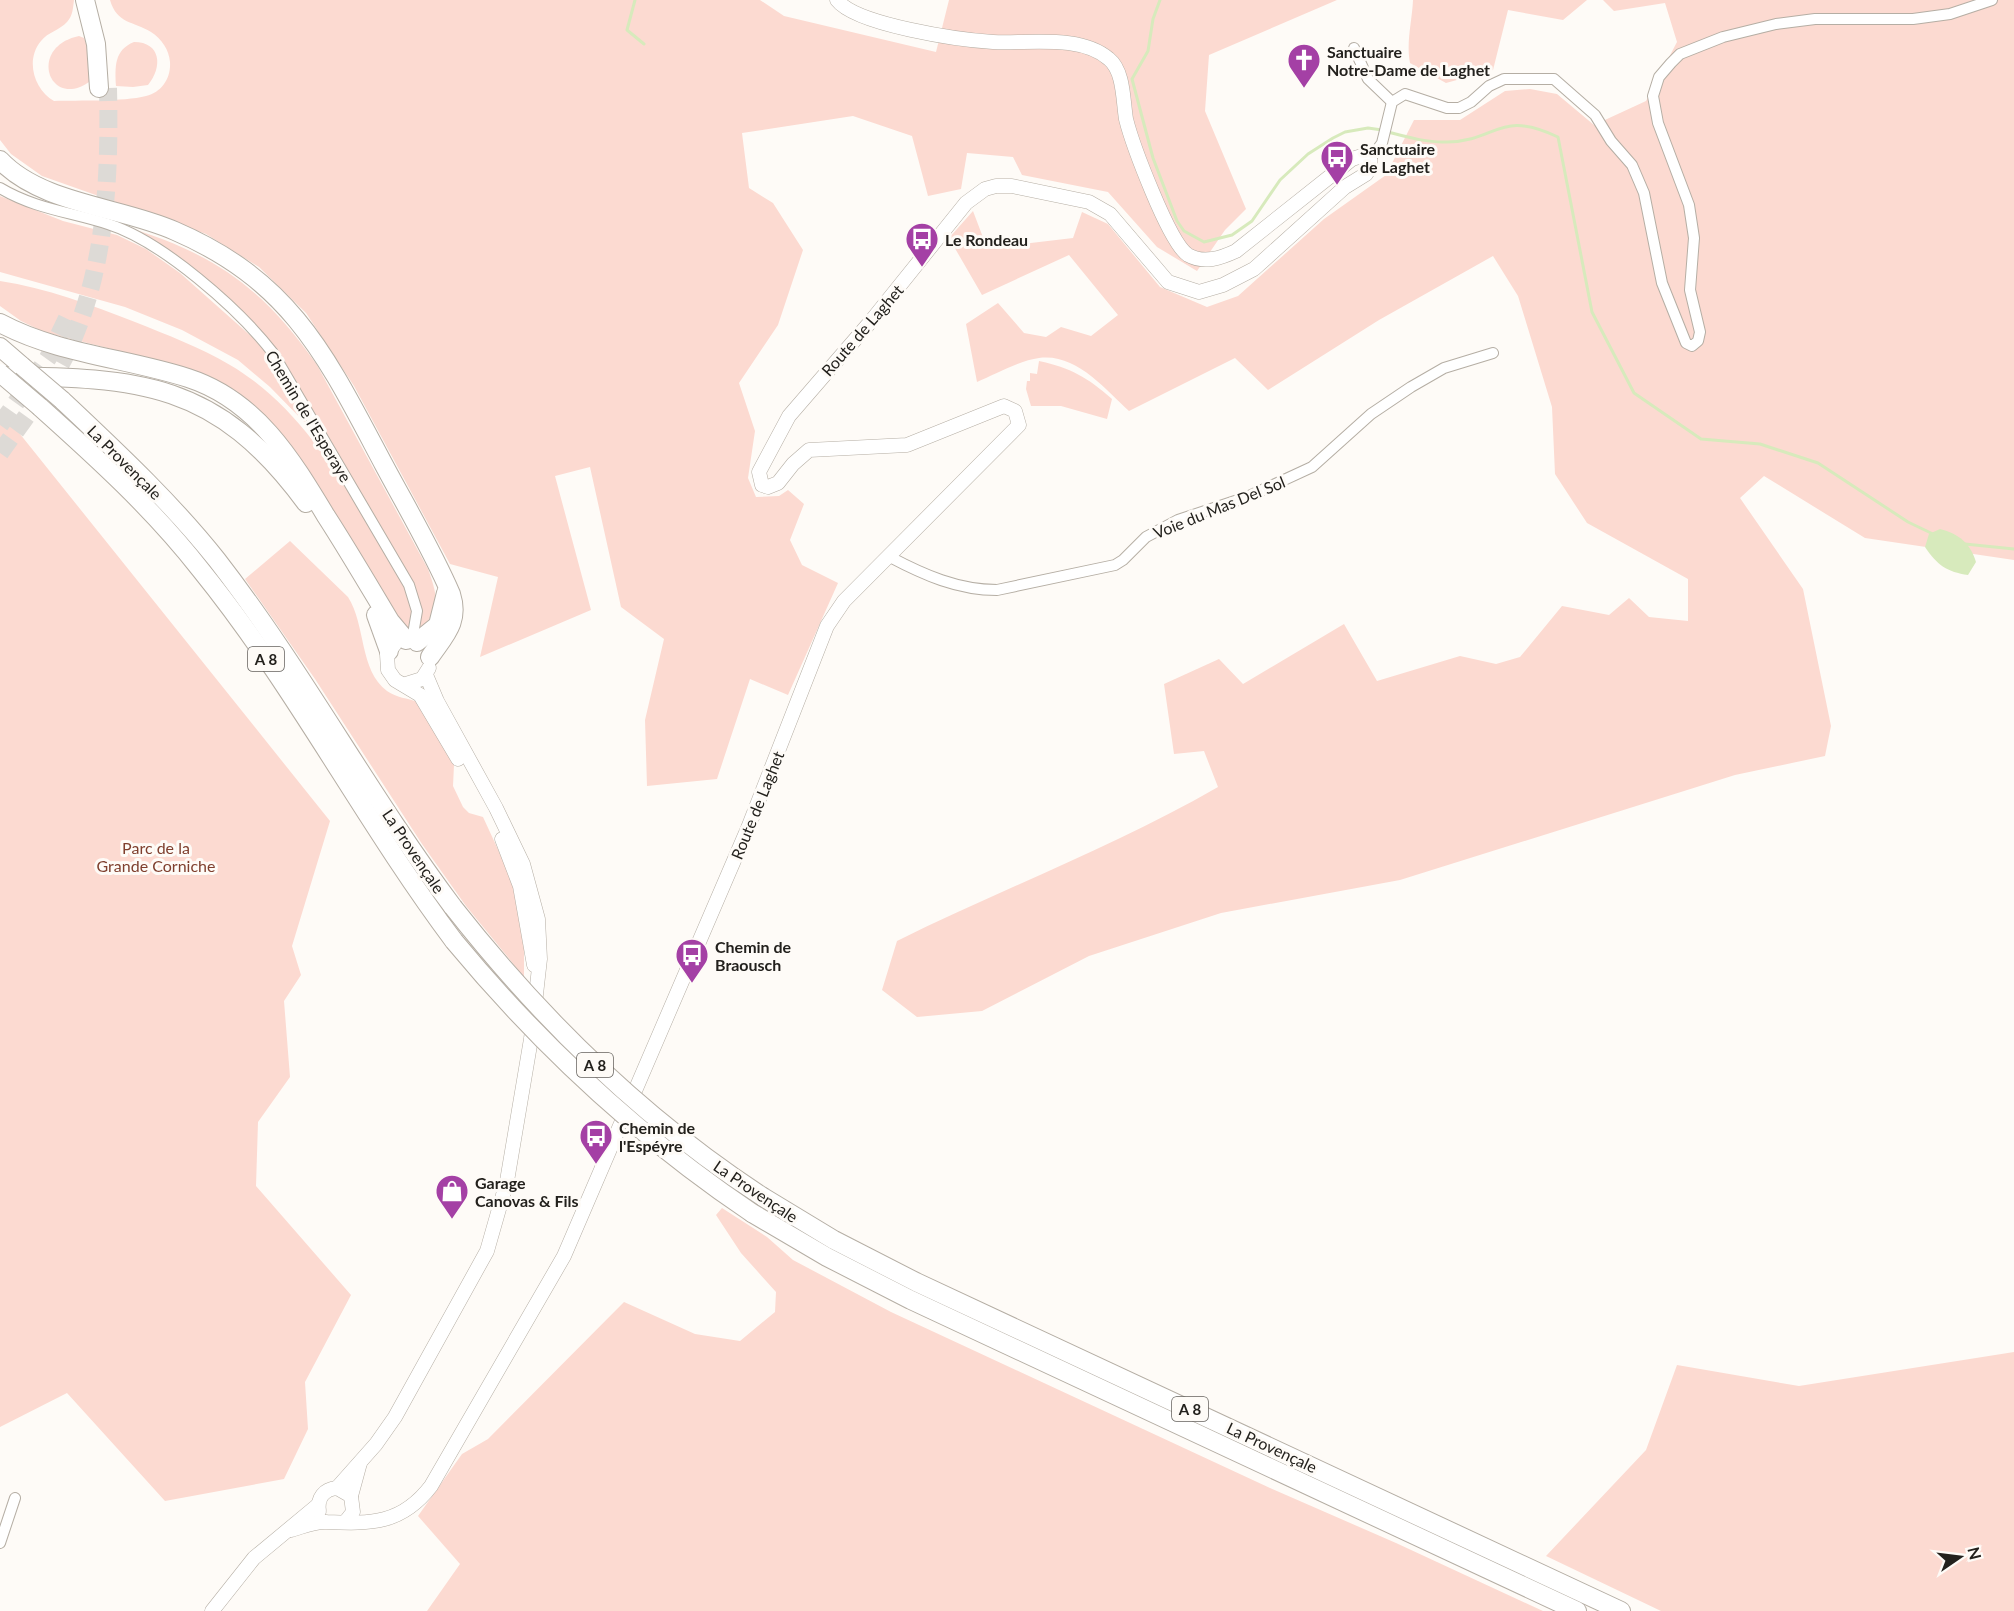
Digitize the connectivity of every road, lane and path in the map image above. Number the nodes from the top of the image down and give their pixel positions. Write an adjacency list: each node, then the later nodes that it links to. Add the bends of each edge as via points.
1 (85, 0): 2 (highway, via 104,88 103,31)
2 (96, 0)
3 (837, 0): 7 (main road, via 855,14 925,32 991,42 1077,45 1110,60 1121,86 1127,121 1142,166 1178,246 1197,259 1221,258 1236,251 1352,159 1365,155)
4 (1992, 0): 6 (street, via 1950,14 1914,19 1815,19 1776,24 1723,37 1680,54 1671,63 1659,77 1653,96 1658,123 1693,226 1690,290 1700,332 1692,346 1686,343 1662,283 1644,193 1636,173 1595,115 1554,80 1504,79 1459,108 1447,108 1413,94 1405,94)
5 (1354, 48): 6 (street, via 1368,79)
6 (1392, 104): 7 (street, via 1382,143)
7 (1370, 159): 14 (main road, Route de Laghet, via 1366,174 1345,186 1254,269 1199,292 1168,282 1110,214 1089,202 1012,186 996,186 975,195 789,416 759,472 762,485 773,486 810,450 907,445 996,408 1004,406 1015,411 1017,430)
8 (0, 160): 15 (highway, via 40,188 152,222 200,243 230,258 279,297 330,365)
9 (0, 188): 16 (street, Chemin de l'Esperaye, via 42,207 128,232 179,265 256,332 273,353 409,585 417,611)
10 (0, 323): 16 (highway, via 58,345 190,379 242,405 292,460 390,621)
11 (0, 347): 33 (highway, La Provençale / A 8, bridge, via 62,400 168,504 228,574 453,907 507,973 587,1058 660,1122 763,1197 916,1282)
12 (1493, 352): 14 (street, Voie du Mas Del Sol, via 1443,368 1411,387 1371,414 1312,467 1247,497 1178,520 1146,537 1115,565 997,590 977,590 949,584)
13 (0, 374): 17 (highway, via 90,378 148,386 223,419 276,465 311,510 369,603); 32 (highway, La Provençale / A 8, bridge, via 130,490 206,576 259,648 388,848 454,941 527,1024 606,1101 694,1173 827,1257 911,1300)
14 (890, 557): 26 (main road, Route de Laghet, via 844,601 827,626 748,828 564,1256 463,1433 419,1501 408,1511)
15 (446, 582): 16 (highway, via 438,625); 18 (highway, via 456,608 454,621)
16 (412, 641): 17 (main road, via 400,641); 18 (main road, via 425,648)
17 (389, 651): 19 (main road, via 388,670 395,680)
18 (428, 666): 19 (main road, via 417,682); 20 (main road, via 437,701 523,864 540,934)
19 (406, 684): 20 (main road, via 428,707 507,850 524,903)
20 (536, 980): 21 (main road, via 531,1039 512,1155 492,1237 469,1287 402,1405)
21 (361, 1461): 22 (main road); 24 (main road)
22 (337, 1488): 24 (main road); 25 (main road, via 326,1491)
23 (15, 1498): 30 (street)
24 (353, 1501): 26 (main road, via 370,1517); 27 (main road)
25 (318, 1505): 28 (main road); 29 (main road)
26 (383, 1520): 27 (main road, Route de Laghet)
27 (346, 1521): 28 (main road)
28 (328, 1522): 29 (main road)
29 (291, 1530): 31 (main road, via 254,1558)
30 (0, 1543)
31 (213, 1611)
32 (1577, 1611)
33 (1621, 1611)

